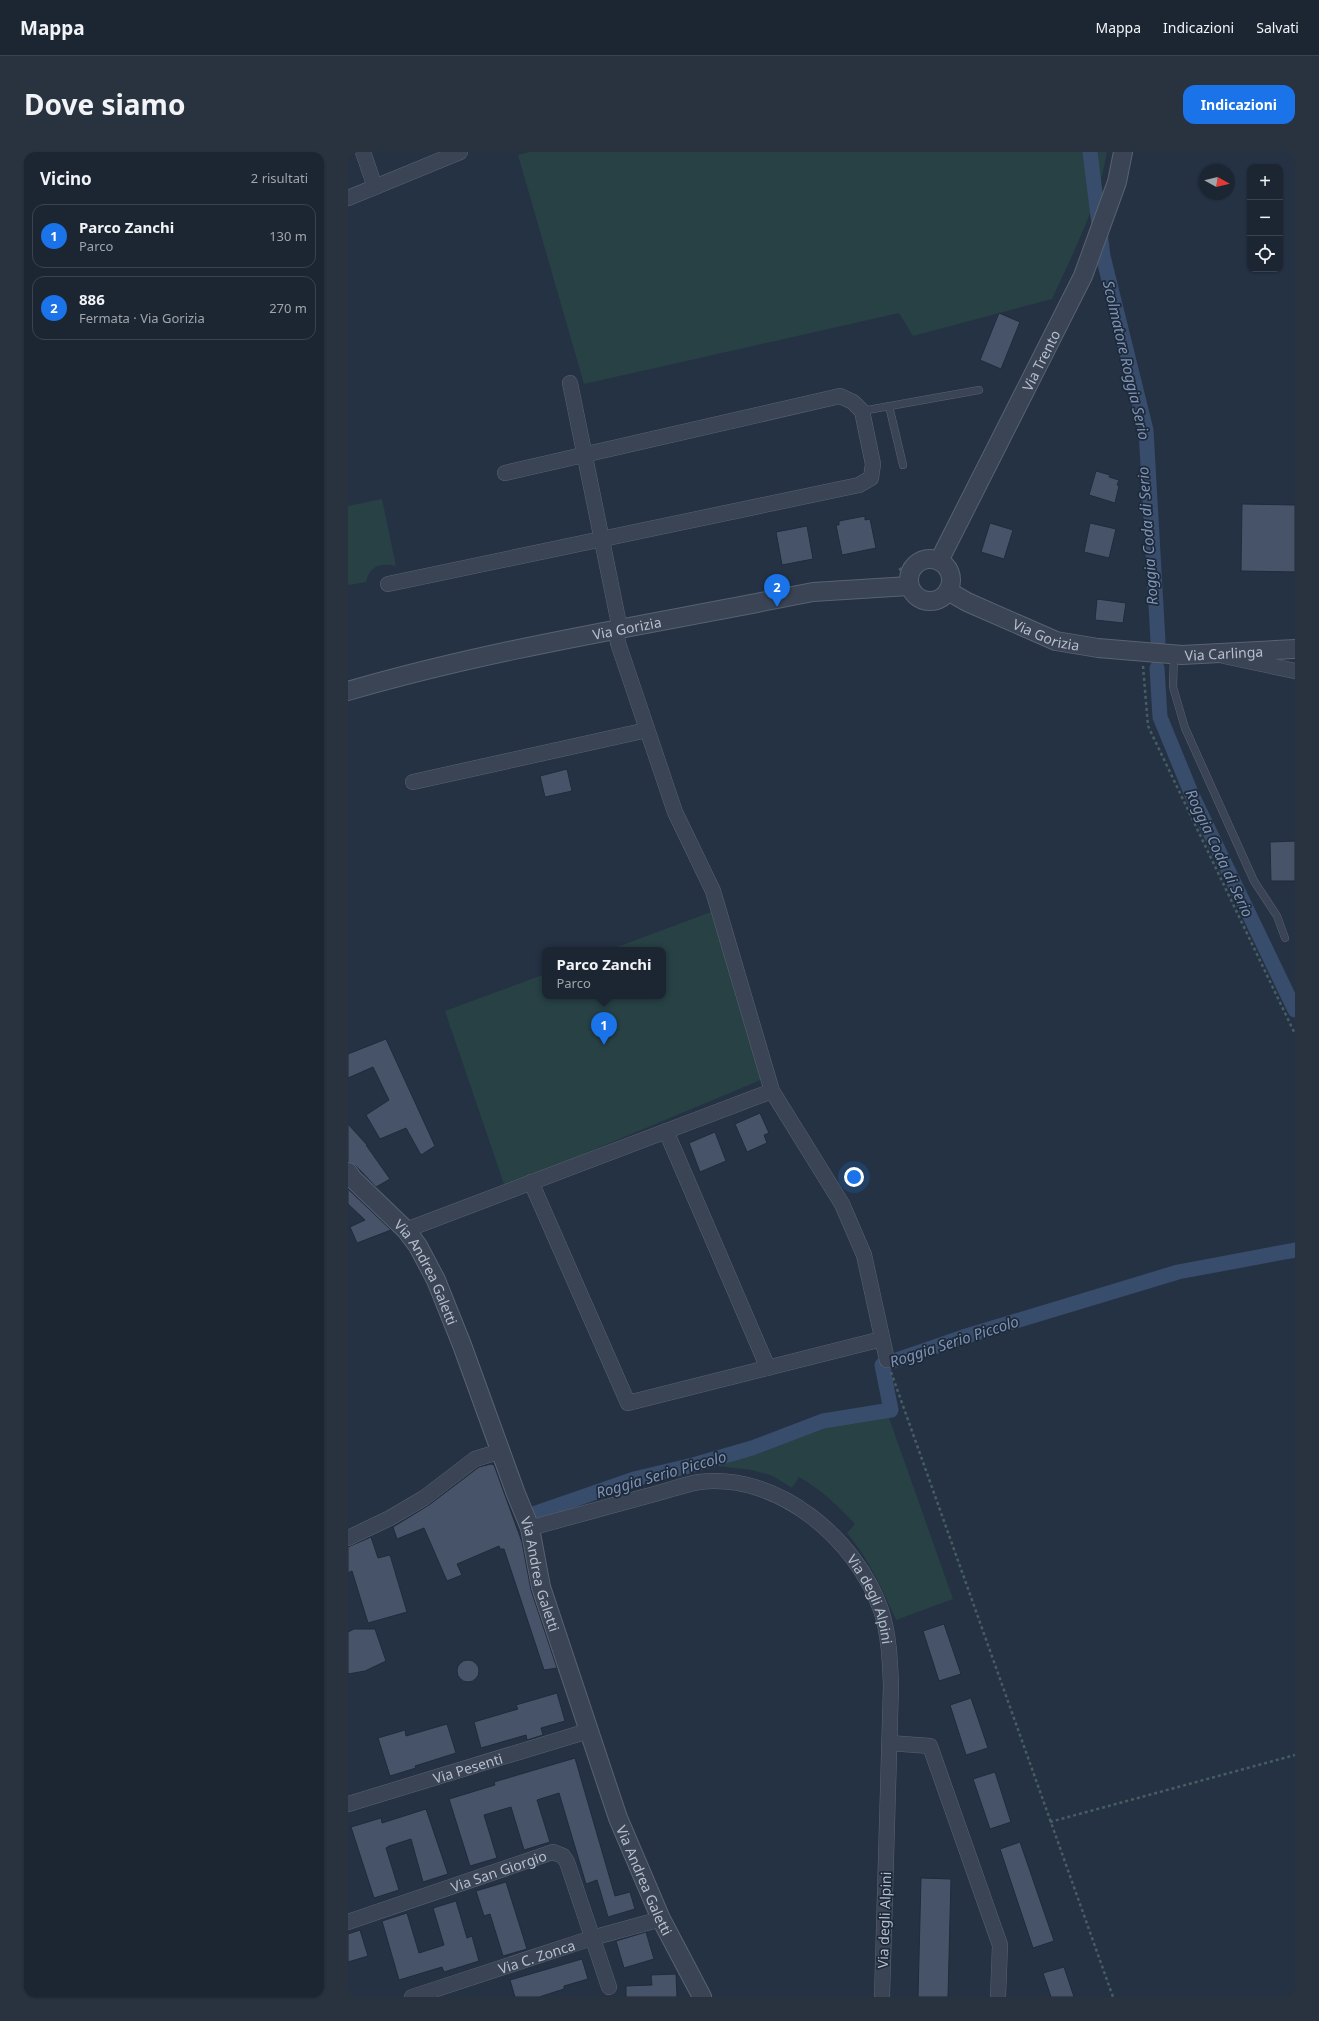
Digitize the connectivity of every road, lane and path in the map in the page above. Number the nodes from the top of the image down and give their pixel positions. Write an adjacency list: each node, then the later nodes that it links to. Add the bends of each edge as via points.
1 (363, 152): 4 (street)
2 (460, 152): 4 (street)
3 (1123, 152): 14 (street, Via Trento, via 1118,182 1083,276)
4 (375, 187): 5 (street)
5 (348, 198)
6 (570, 384): 10 (street)
7 (979, 390): 8 (lane)
8 (889, 406): 9 (lane); 11 (lane)
9 (862, 411): 10 (street, via 853,402 840,396); 13 (street, via 873,464 870,478 858,485)
10 (584, 456): 12 (street); 13 (street)
11 (903, 465)
12 (505, 473)
13 (601, 539): 15 (street); 18 (street)
14 (939, 561): 16 (street, via 923,560 916,564 910,574); 17 (street, via 949,571 951,584)
15 (388, 584)
16 (909, 586): 17 (street, via 916,596 927,601 935,601); 18 (street, Via Gorizia, via 813,592)
17 (948, 591): 20 (street, Via Gorizia, via 1056,641)
18 (618, 629): 25 (street, Via Gorizia, via 407,674); 26 (street, via 618,643)
19 (1295, 649): 21 (street, Via Carlinga)
20 (1153, 654): 22 (street, Via Carlinga)
21 (1214, 654): 22 (street, Via Carlinga); 24 (street)
22 (1174, 655): 28 (lane, via 1173,687 1185,728 1254,881 1277,916)
23 (1144, 670): 29 (path, via 1148,726)
24 (1295, 670)
25 (348, 691)
26 (647, 730): 27 (street); 30 (street, via 675,812 713,892)
27 (413, 782)
28 (1285, 938)
29 (1295, 1034)
30 (772, 1091): 31 (street); 35 (street, via 842,1204 864,1255)
31 (666, 1131): 33 (street); 37 (street)
32 (348, 1172): 34 (street, Via Andrea Galetti)
33 (531, 1182): 34 (street); 37 (street, via 628,1403)
34 (406, 1230): 38 (street, Via Andrea Galetti, via 418,1246 436,1280)
35 (882, 1339): 36 (street); 37 (street)
36 (887, 1360): 45 (path)
37 (768, 1368)
38 (501, 1452): 39 (street, Via Andrea Galetti); 40 (street, via 475,1459 424,1498)
39 (530, 1528): 41 (street, Via Andrea Galetti, via 541,1587); 42 (street, Via degli Alpini, via 699,1482 736,1482 760,1488 817,1518 848,1552 868,1582 881,1611 890,1654)
40 (348, 1538)
41 (588, 1731): 44 (street, Via Pesenti); 46 (street, Via Andrea Galetti, via 618,1818)
42 (889, 1743): 52 (street, Via degli Alpini); 53 (street, via 930,1746 1000,1945)
43 (1295, 1755): 45 (path)
44 (348, 1804)
45 (1050, 1822): 54 (path)
46 (661, 1919): 48 (street, Via C. Zonca); 51 (street, Via Andrea Galetti)
47 (348, 1922): 48 (street, Via San Giorgio, via 553,1852 563,1856 567,1862)
48 (592, 1938): 49 (street, Via San Giorgio); 50 (street, Via C. Zonca)
49 (609, 1987)
50 (412, 1997)
51 (702, 1997)
52 (882, 1997)
53 (998, 1997)
54 (1113, 1997)

